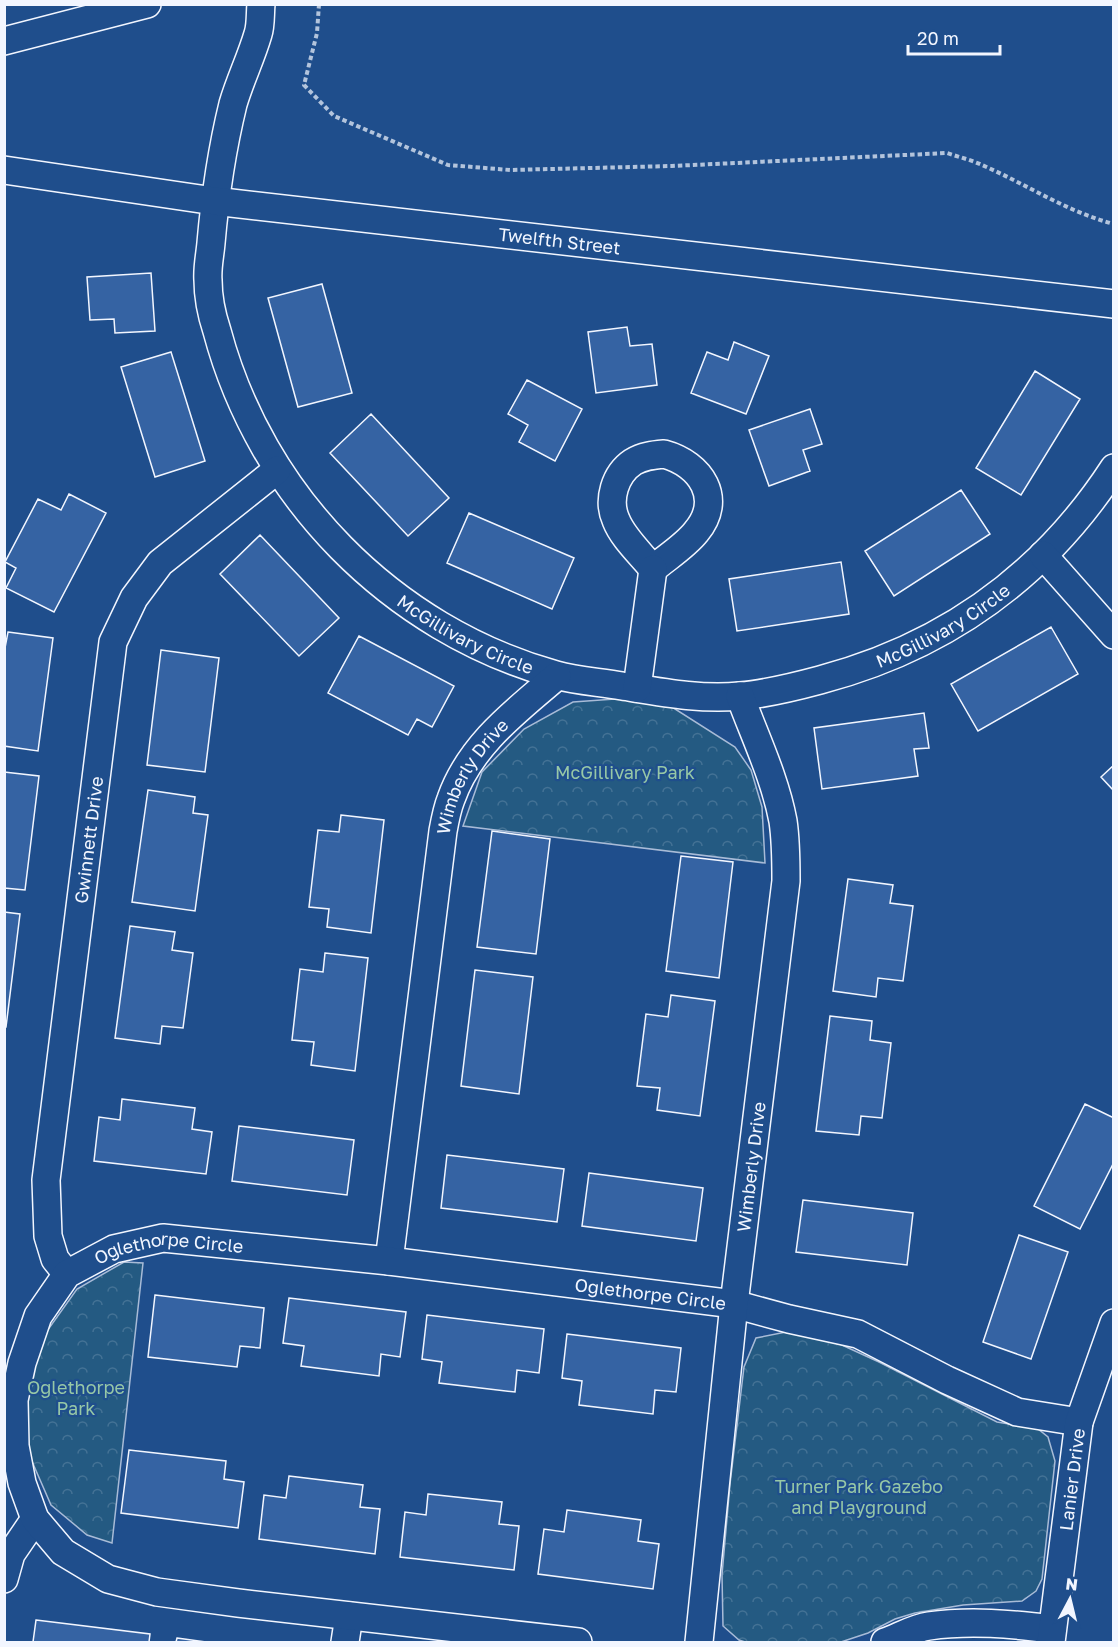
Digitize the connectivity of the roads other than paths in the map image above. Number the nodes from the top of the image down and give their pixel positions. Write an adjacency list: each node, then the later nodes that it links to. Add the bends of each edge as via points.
1 (147, 4): 3 (street)
2 (261, 4): 5 (street, McGillivary Circle, via 259,30 234,104)
3 (4, 41)
4 (4, 170): 5 (street, Twelfth Street)
5 (214, 201): 6 (street, Twelfth Street); 8 (street, McGillivary Circle, via 207,281 216,328 230,374)
6 (1113, 304)
7 (1113, 468): 9 (street, McGillivary Circle, via 1095,496)
8 (278, 470): 12 (street, McGillivary Circle, via 314,520 379,584 409,606 495,654); 16 (street, Gwinnett Drive, via 160,563 134,598 113,642 46,1180 48,1236 56,1259)
9 (1043, 555): 11 (street); 14 (street, McGillivary Circle, via 1004,591 930,639 840,675)
10 (653, 569): 13 (street)
11 (1113, 635)
12 (557, 676): 13 (street, McGillivary Circle); 15 (street, Wimberly Drive, via 486,741 451,799 443,831)
13 (637, 688): 14 (street, McGillivary Circle, via 699,696)
14 (740, 696): 17 (street, Wimberly Drive, via 783,819 786,881)
15 (388, 1261): 16 (street, Oglethorpe Circle, via 163,1238 114,1249); 17 (street, Oglethorpe Circle)
16 (68, 1274): 20 (street, Oglethorpe Circle, via 38,1316 21,1364 14,1400 15,1446)
17 (734, 1304): 19 (street, Oglethorpe Circle, via 858,1334 1017,1412); 26 (street, Wimberly Drive)
18 (1113, 1323): 19 (street, Lanier Drive)
19 (1079, 1422): 23 (street, Lanier Drive)
20 (35, 1519): 21 (street, via 11,1554); 22 (street, Oglethorpe Circle, via 63,1552 108,1579 157,1592)
21 (4, 1579)
22 (349, 1616): 24 (street); 25 (street, Oglethorpe Circle)
23 (1051, 1636): 27 (street, via 1012,1624 971,1623 927,1626)
24 (345, 1642)
25 (578, 1642)
26 (699, 1642)
27 (885, 1642)

